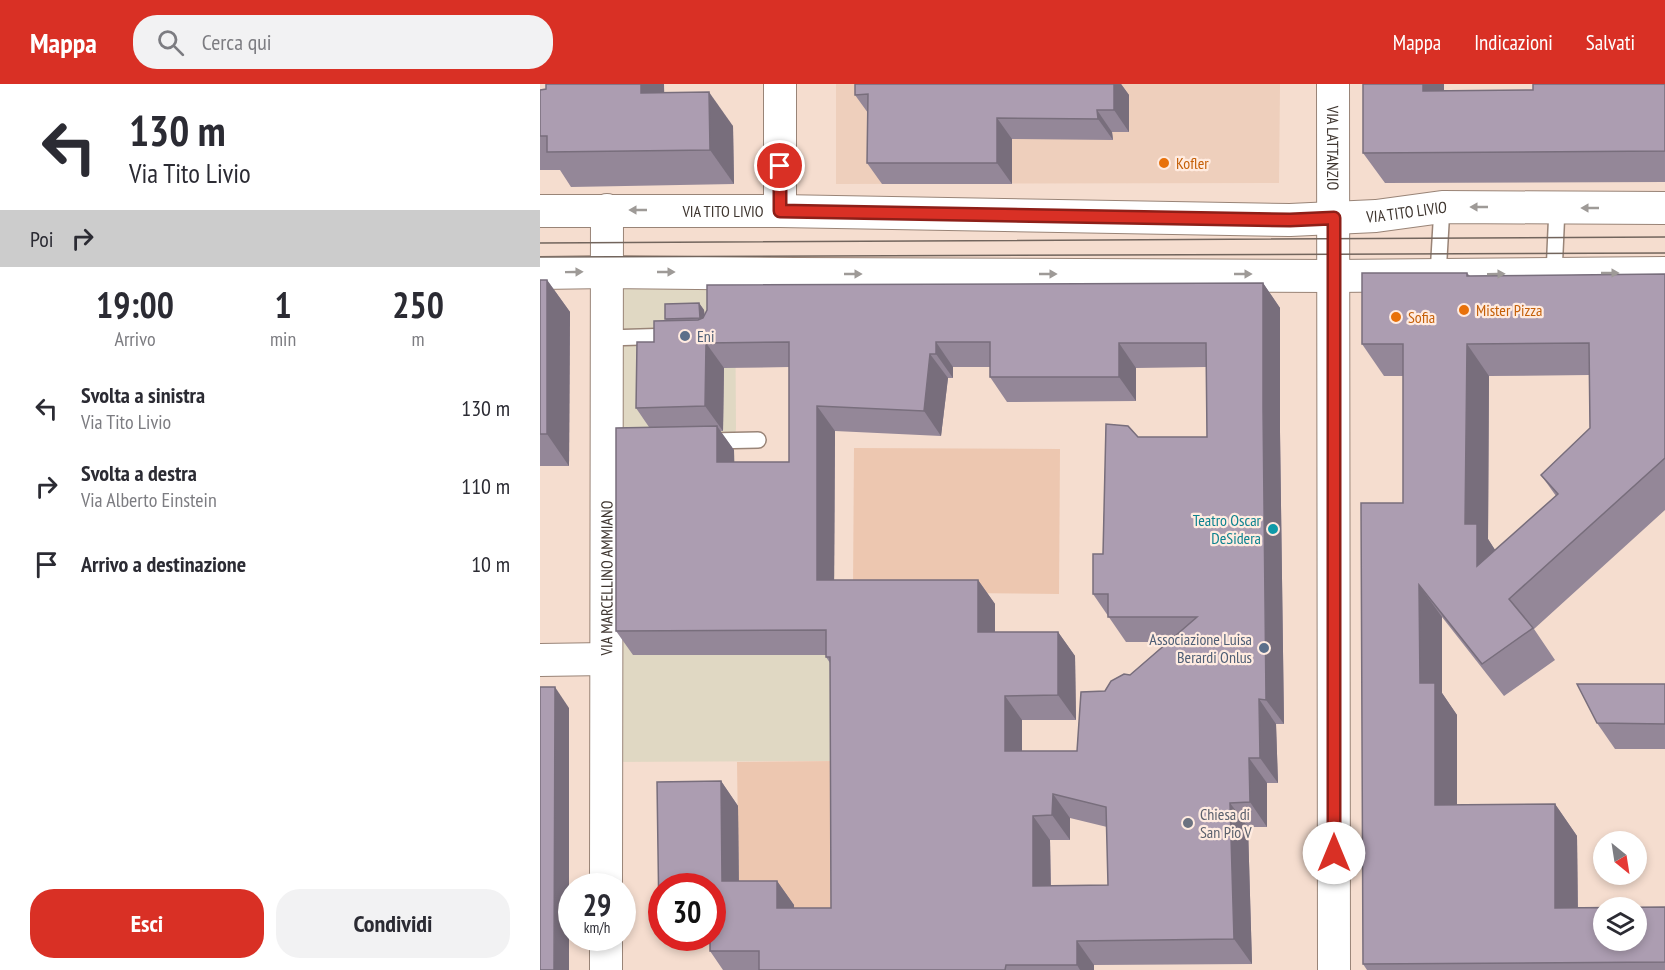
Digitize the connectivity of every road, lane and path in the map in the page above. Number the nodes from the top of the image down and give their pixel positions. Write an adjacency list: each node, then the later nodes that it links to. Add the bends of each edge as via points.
1 (780, 84): 8 (street)
2 (1334, 84): 9 (street, VIA LATTANZIO)
3 (1442, 207): 4 (street, VIA TITO LIVIO, one-way to 3); 9 (street, VIA TITO LIVIO); 14 (lane)
4 (1557, 208): 5 (street, VIA TITO LIVIO, one-way to 4); 13 (lane)
5 (1665, 208)
6 (607, 210): 7 (street, VIA TITO LIVIO); 8 (street, VIA TITO LIVIO, one-way to 6); 10 (street)
7 (540, 211)
8 (780, 211): 9 (street, VIA TITO LIVIO)
9 (1334, 218): 15 (street, VIA LATTANZIO)
10 (608, 272): 11 (street, one-way to 10); 15 (street, one-way to 15, via 713,278); 17 (street, VIA MARCELLINO AMMIANO)
11 (540, 273)
12 (1665, 273): 13 (street, one-way to 12)
13 (1554, 274): 14 (street, one-way to 13)
14 (1438, 275): 15 (street)
15 (1333, 276): 25 (street, VIA LATTANZIO)
16 (685, 336): 17 (lane)
17 (607, 338): 20 (street, VIA MARCELLINO AMMIANO, via 612,442)
18 (758, 440): 19 (lane)
19 (699, 441)
20 (606, 659): 21 (street); 22 (street, VIA MARCELLINO AMMIANO)
21 (540, 660)
22 (606, 873)
23 (606, 951): 24 (street)
24 (606, 970)
25 (1334, 970)

